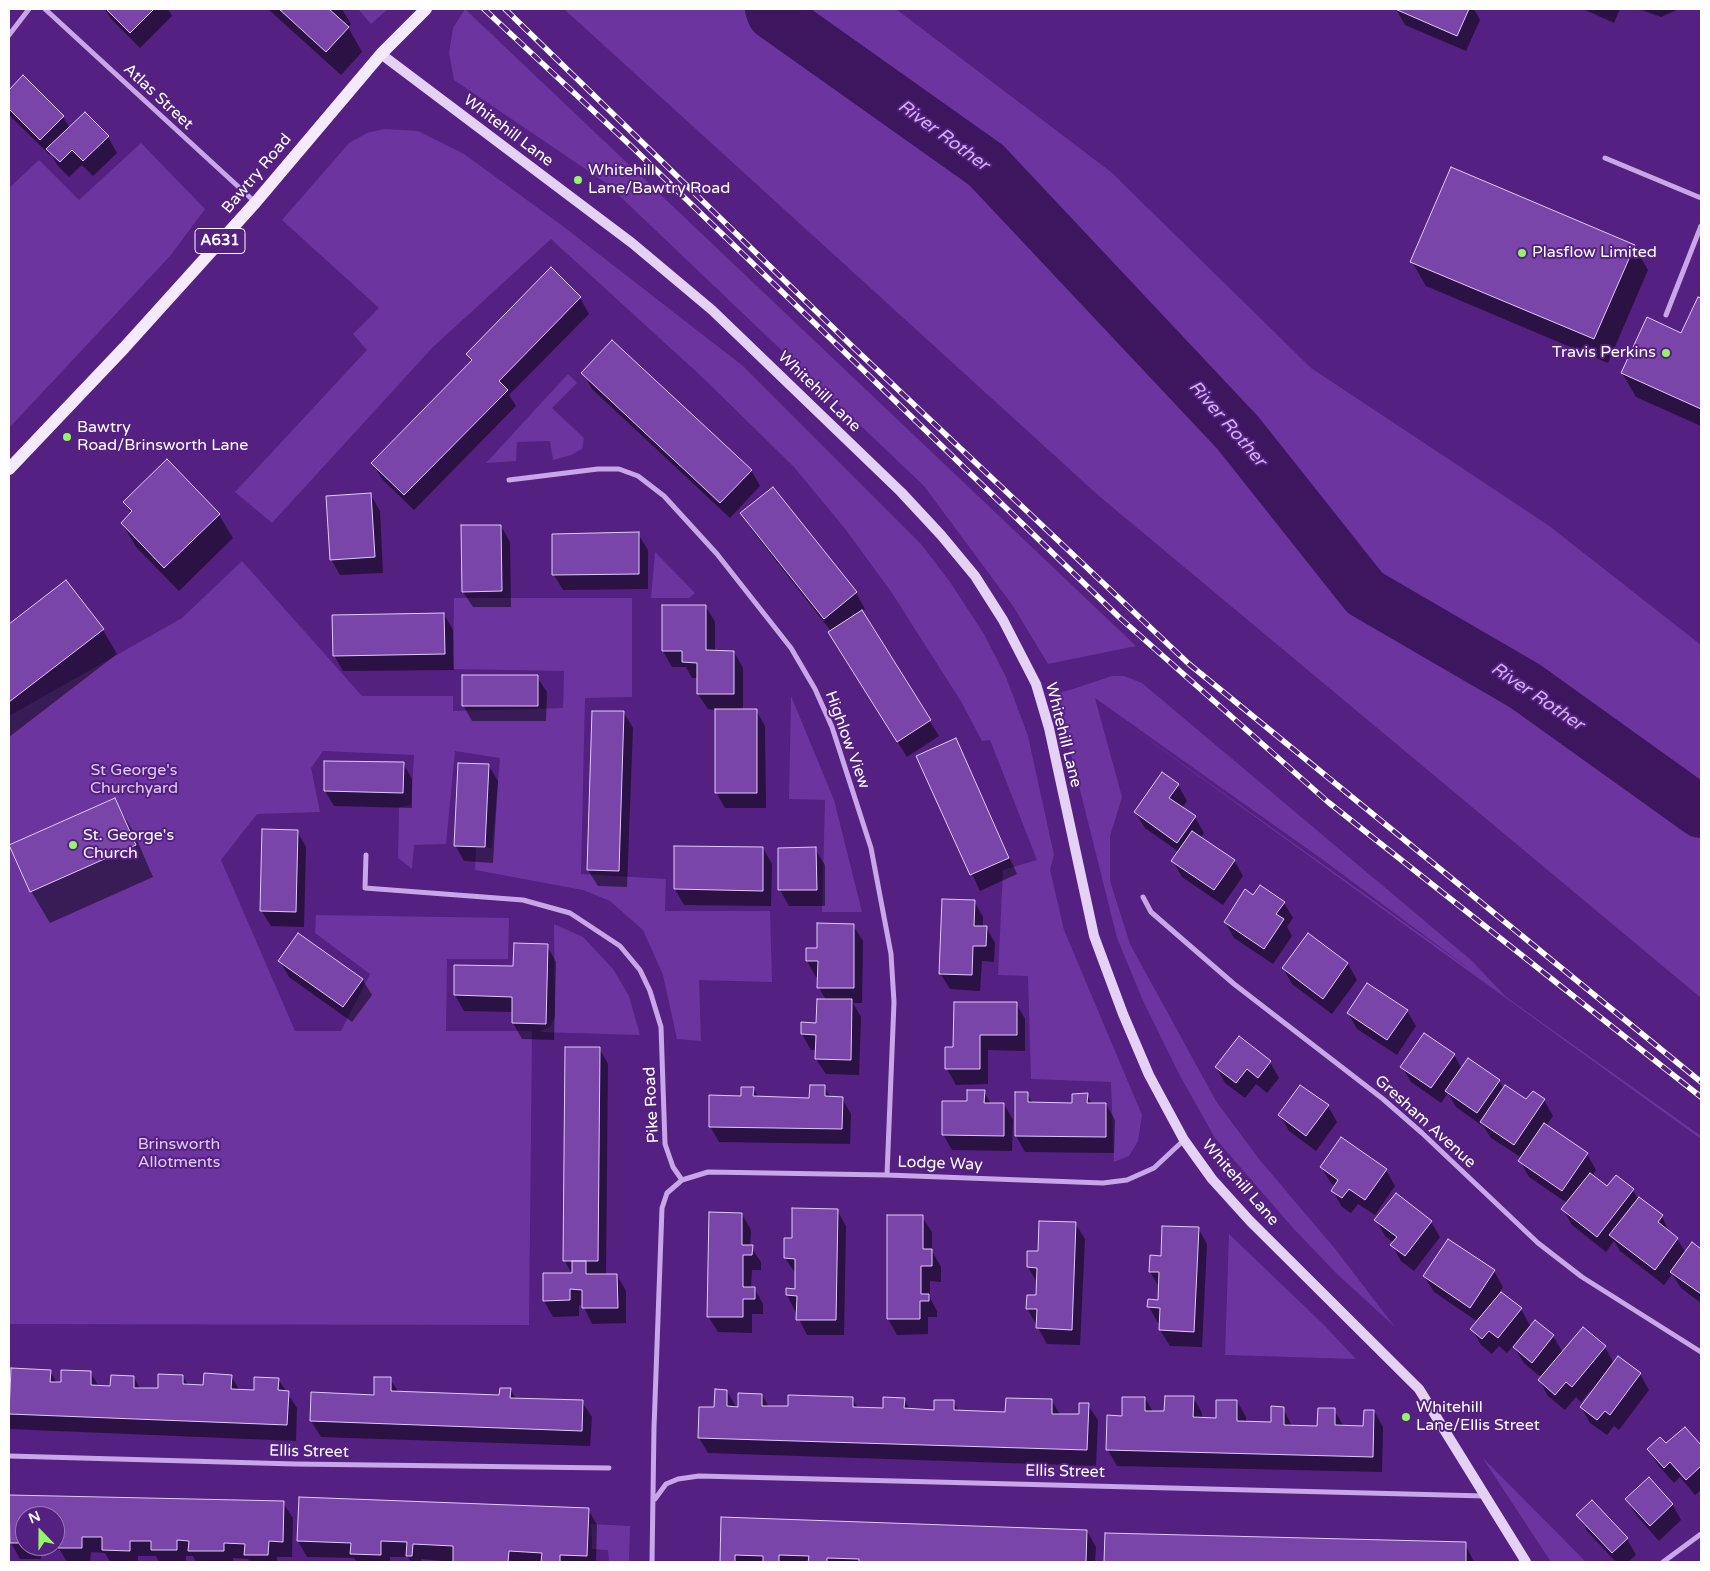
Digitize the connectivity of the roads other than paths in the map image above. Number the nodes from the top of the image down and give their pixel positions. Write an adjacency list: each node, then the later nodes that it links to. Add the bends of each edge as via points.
1 (30, 9): 4 (street)
2 (45, 9): 8 (street, Atlas Street)
3 (426, 9): 5 (main road, Bawtry Road / A631)
4 (9, 35)
5 (381, 54): 8 (main road, Bawtry Road / A631); 15 (main road, Whitehill Lane, via 632,243 712,310 902,492 975,576 1003,620 1036,684 1049,728 1094,936 1149,1075)
6 (1605, 158): 7 (street)
7 (1701, 198)
8 (255, 203): 11 (main road, Bawtry Road / A631)
9 (1701, 226): 10 (street)
10 (1666, 315)
11 (9, 469)
12 (509, 480): 16 (street, Highlow View, via 598,469 619,469 638,476 664,496 717,554 790,648 815,689 832,727 871,848 891,954 894,1002)
13 (366, 855): 17 (street, Pike Road, via 365,888 532,901 570,913 620,946 640,970 661,1027 665,1144 673,1167)
14 (1143, 897): 18 (street, Gresham Avenue, via 1151,912 1234,984 1422,1133 1538,1243 1582,1277)
15 (1184, 1140): 16 (street, Lodge Way, via 1154,1168 1127,1180 1103,1183); 21 (main road, Whitehill Lane, via 1212,1179 1250,1221 1419,1389)
16 (887, 1174): 17 (street, Lodge Way, via 708,1172)
17 (682, 1180): 22 (street, via 668,1193 662,1208)
18 (1701, 1352)
19 (9, 1456): 20 (street, Ellis Street, via 247,1464)
20 (608, 1468)
21 (1484, 1496): 22 (street, Ellis Street, via 700,1476 666,1484); 25 (main road, Whitehill Lane)
22 (654, 1500): 24 (street)
23 (1701, 1534): 26 (street)
24 (652, 1562)
25 (1526, 1562)
26 (1663, 1562)

